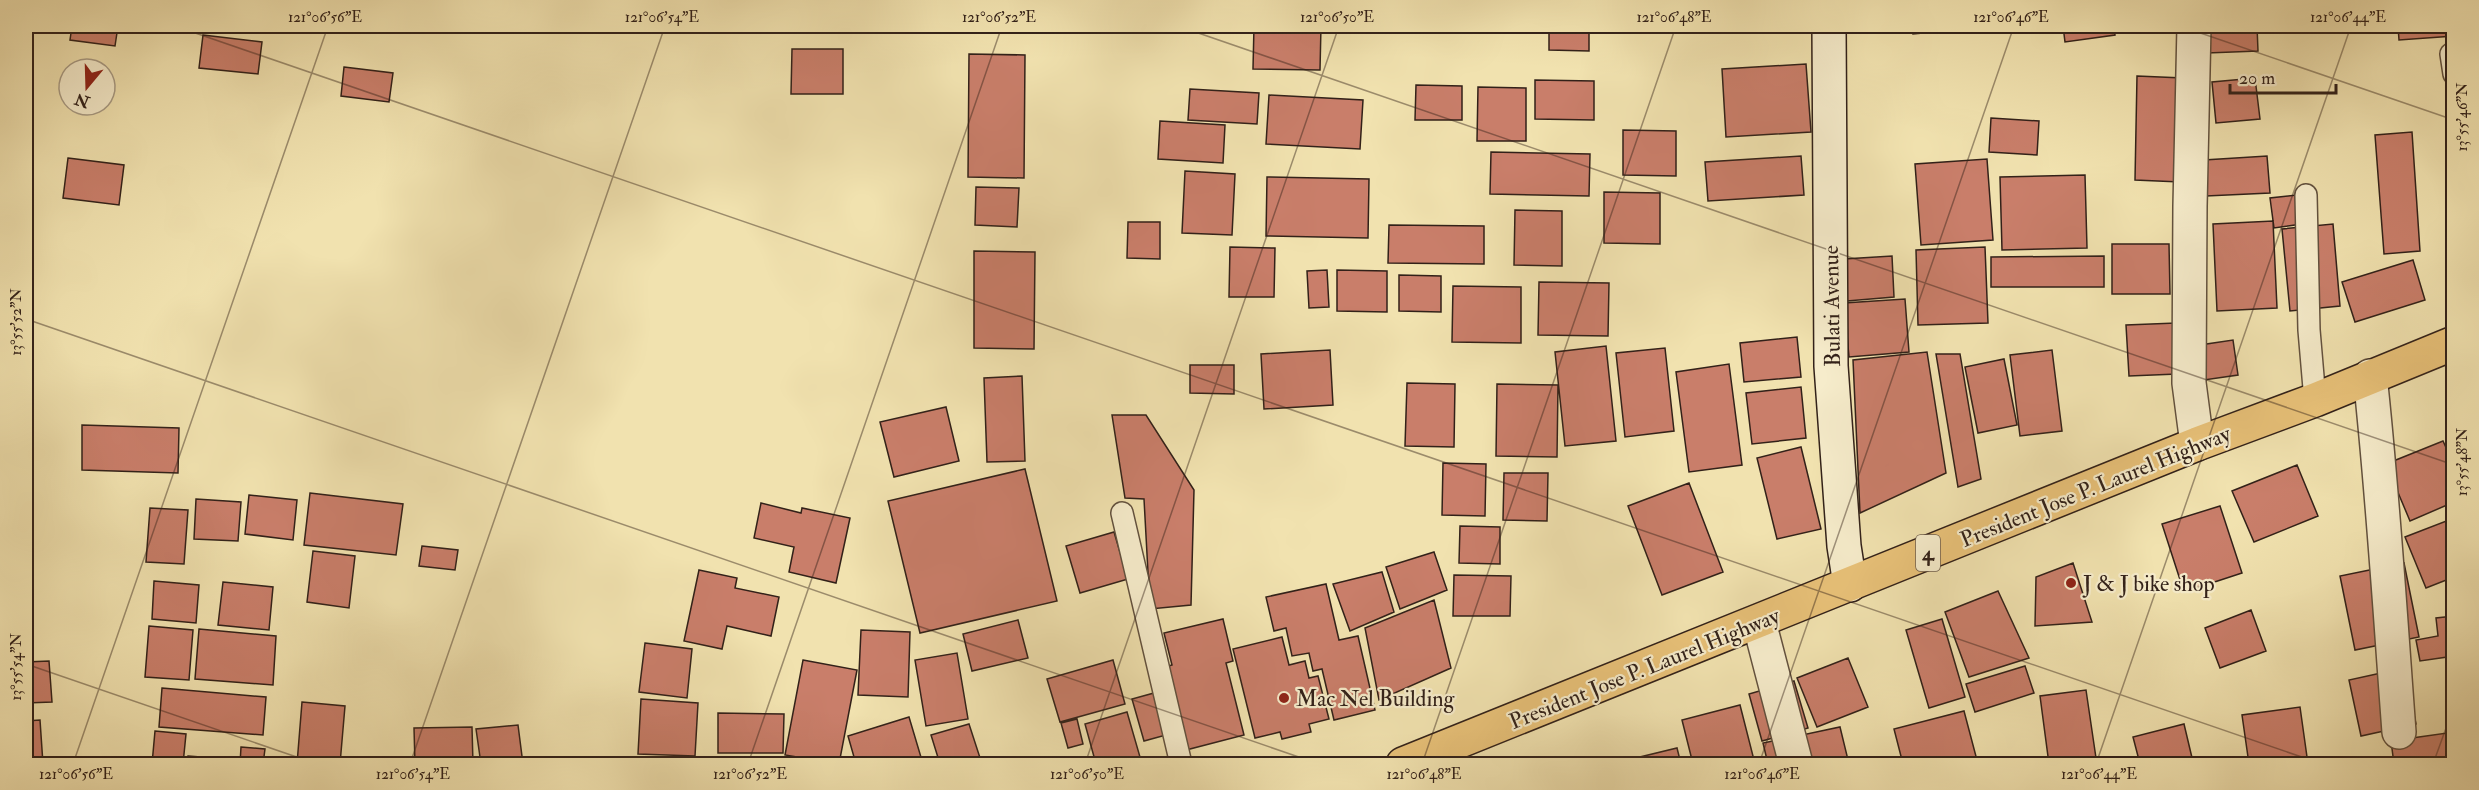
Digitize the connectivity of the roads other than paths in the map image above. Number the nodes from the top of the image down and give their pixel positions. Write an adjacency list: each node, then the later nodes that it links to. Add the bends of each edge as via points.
1 (1829, 26): 9 (street, Bulati Avenue, via 1831,366)
2 (2194, 26): 7 (street, via 2189,383)
3 (2306, 195): 6 (lane)
4 (2454, 343): 5 (highway, President Jose P. Laurel Highway / 4)
5 (2370, 376): 6 (highway, President Jose P. Laurel Highway / 4); 11 (street, via 2383,491)
6 (2315, 400): 7 (highway, President Jose P. Laurel Highway / 4)
7 (2197, 444): 9 (highway, President Jose P. Laurel Highway / 4)
8 (1122, 513): 12 (lane)
9 (1850, 585): 10 (highway, President Jose P. Laurel Highway / 4)
10 (1759, 622): 13 (highway, President Jose P. Laurel Highway / 4); 14 (street)
11 (2399, 732)
12 (1181, 765)
13 (1403, 765)
14 (1796, 765)

